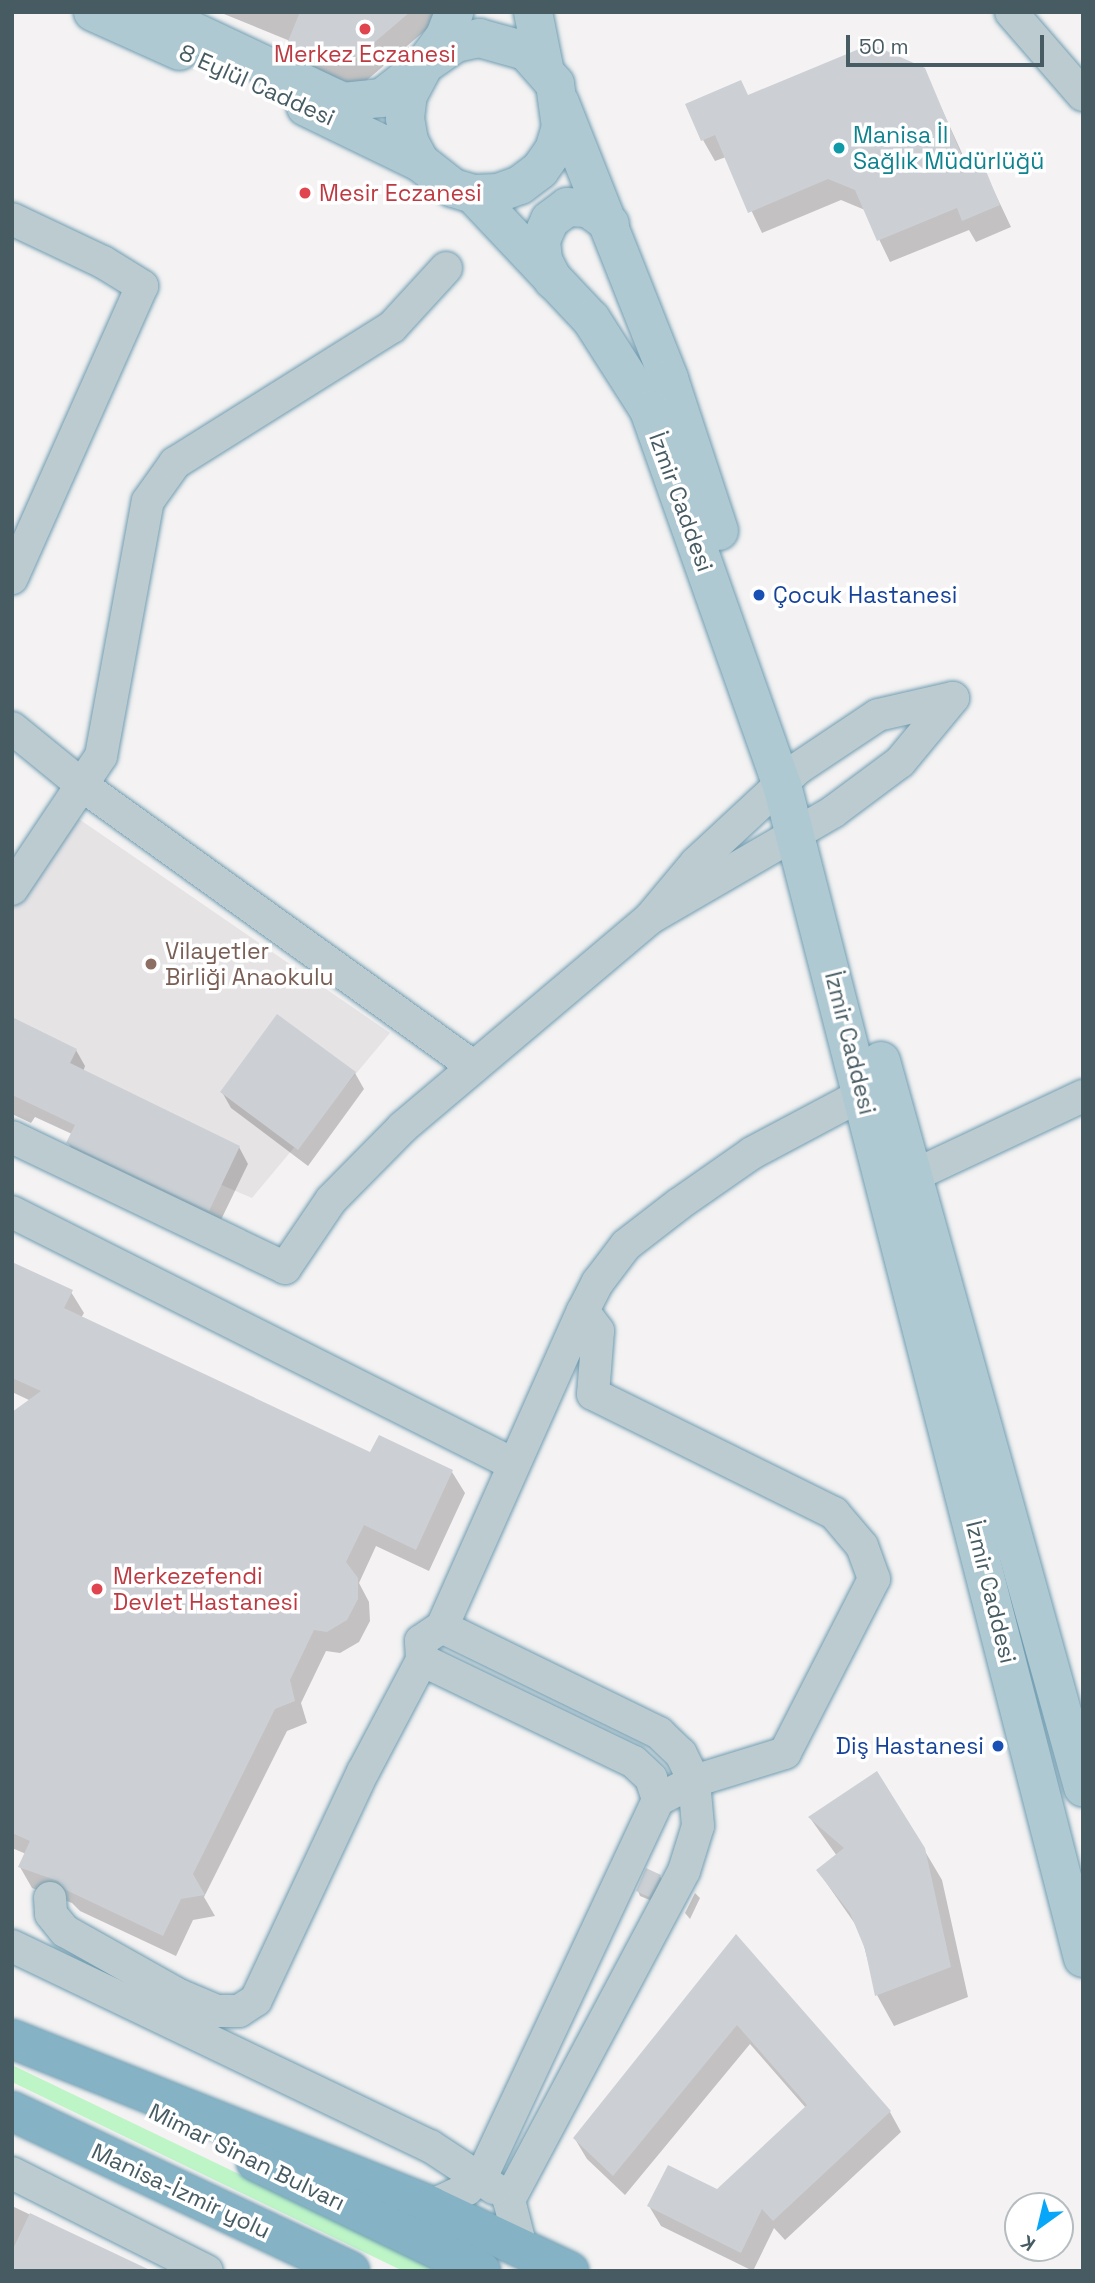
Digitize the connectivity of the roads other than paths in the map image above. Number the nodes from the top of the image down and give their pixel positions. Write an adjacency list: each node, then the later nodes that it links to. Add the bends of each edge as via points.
1 (93, 12): 10 (main road, 8 Eylül Caddesi)
2 (152, 12): 6 (main road, via 343,102 382,98)
3 (454, 12): 6 (main road, via 445,36)
4 (533, 12): 7 (main road)
5 (1011, 12): 8 (street)
6 (424, 65): 7 (main road, via 456,43 480,38 526,51); 10 (main road, via 408,95 405,118)
7 (544, 67): 9 (main road)
8 (1083, 95)
9 (560, 103): 11 (main road, via 561,127 554,150 540,170 520,185); 13 (main road, İzmir Caddesi)
10 (420, 162): 11 (main road, via 444,183)
11 (473, 194): 15 (main road, İzmir Caddesi)
12 (12, 219): 16 (street, via 142,286)
13 (610, 223): 15 (main road, via 588,208 567,207 550,220 541,240 543,260); 18 (main road, İzmir Caddesi, via 669,379)
14 (446, 268): 19 (street, via 393,327 175,463 148,501 132,570 110,721 101,757)
15 (553, 280): 18 (main road, İzmir Caddesi, via 591,319 649,410)
16 (12, 578)
17 (12, 728): 19 (street)
18 (790, 777): 20 (main road, İzmir Caddesi); 20 (street, via 878,715 953,698 900,762); 22 (street, via 696,863)
19 (83, 786): 21 (street); 23 (street)
20 (804, 828): 22 (street); 24 (main road, İzmir Caddesi)
21 (12, 889)
22 (650, 918): 23 (street)
23 (474, 1067): 26 (street, via 403,1127 331,1200 285,1268)
24 (876, 1090): 27 (main road, İzmir Caddesi); 29 (street, via 751,1153 669,1212 626,1245); 38 (main road, İzmir Caddesi)
25 (1083, 1096): 27 (street)
26 (12, 1137)
27 (915, 1175): 34 (main road, İzmir Caddesi)
28 (12, 1212): 30 (street)
29 (583, 1311): 30 (street); 33 (street, via 598,1331 593,1394 834,1513 862,1546 874,1579 785,1753)
30 (513, 1464): 31 (street)
31 (442, 1627): 32 (street, via 421,1641); 33 (street, via 659,1733 681,1754)
32 (422, 1661): 35 (street, via 634,1762 651,1778); 36 (street, via 363,1772 256,2000 239,2011 217,2011 179,1995 65,1931 51,1914)
33 (694, 1781): 35 (street); 43 (street, via 698,1826 684,1871)
34 (1083, 1787)
35 (658, 1800): 42 (street, via 506,2132)
36 (50, 1898)
37 (12, 1945): 42 (street, via 430,2146)
38 (1083, 1958)
39 (12, 2041): 44 (highway); 49 (highway, Mimar Sinan Bulvarı)
40 (12, 2112): 47 (highway); 48 (highway, Manisa-İzmir yolu)
41 (12, 2173): 46 (street)
42 (478, 2177): 43 (street); 44 (street, via 467,2189)
43 (509, 2200): 45 (street)
44 (431, 2206): 45 (highway)
45 (521, 2247): 50 (highway)
46 (207, 2271)
47 (303, 2271)
48 (350, 2271)
49 (481, 2271)
50 (569, 2271)

